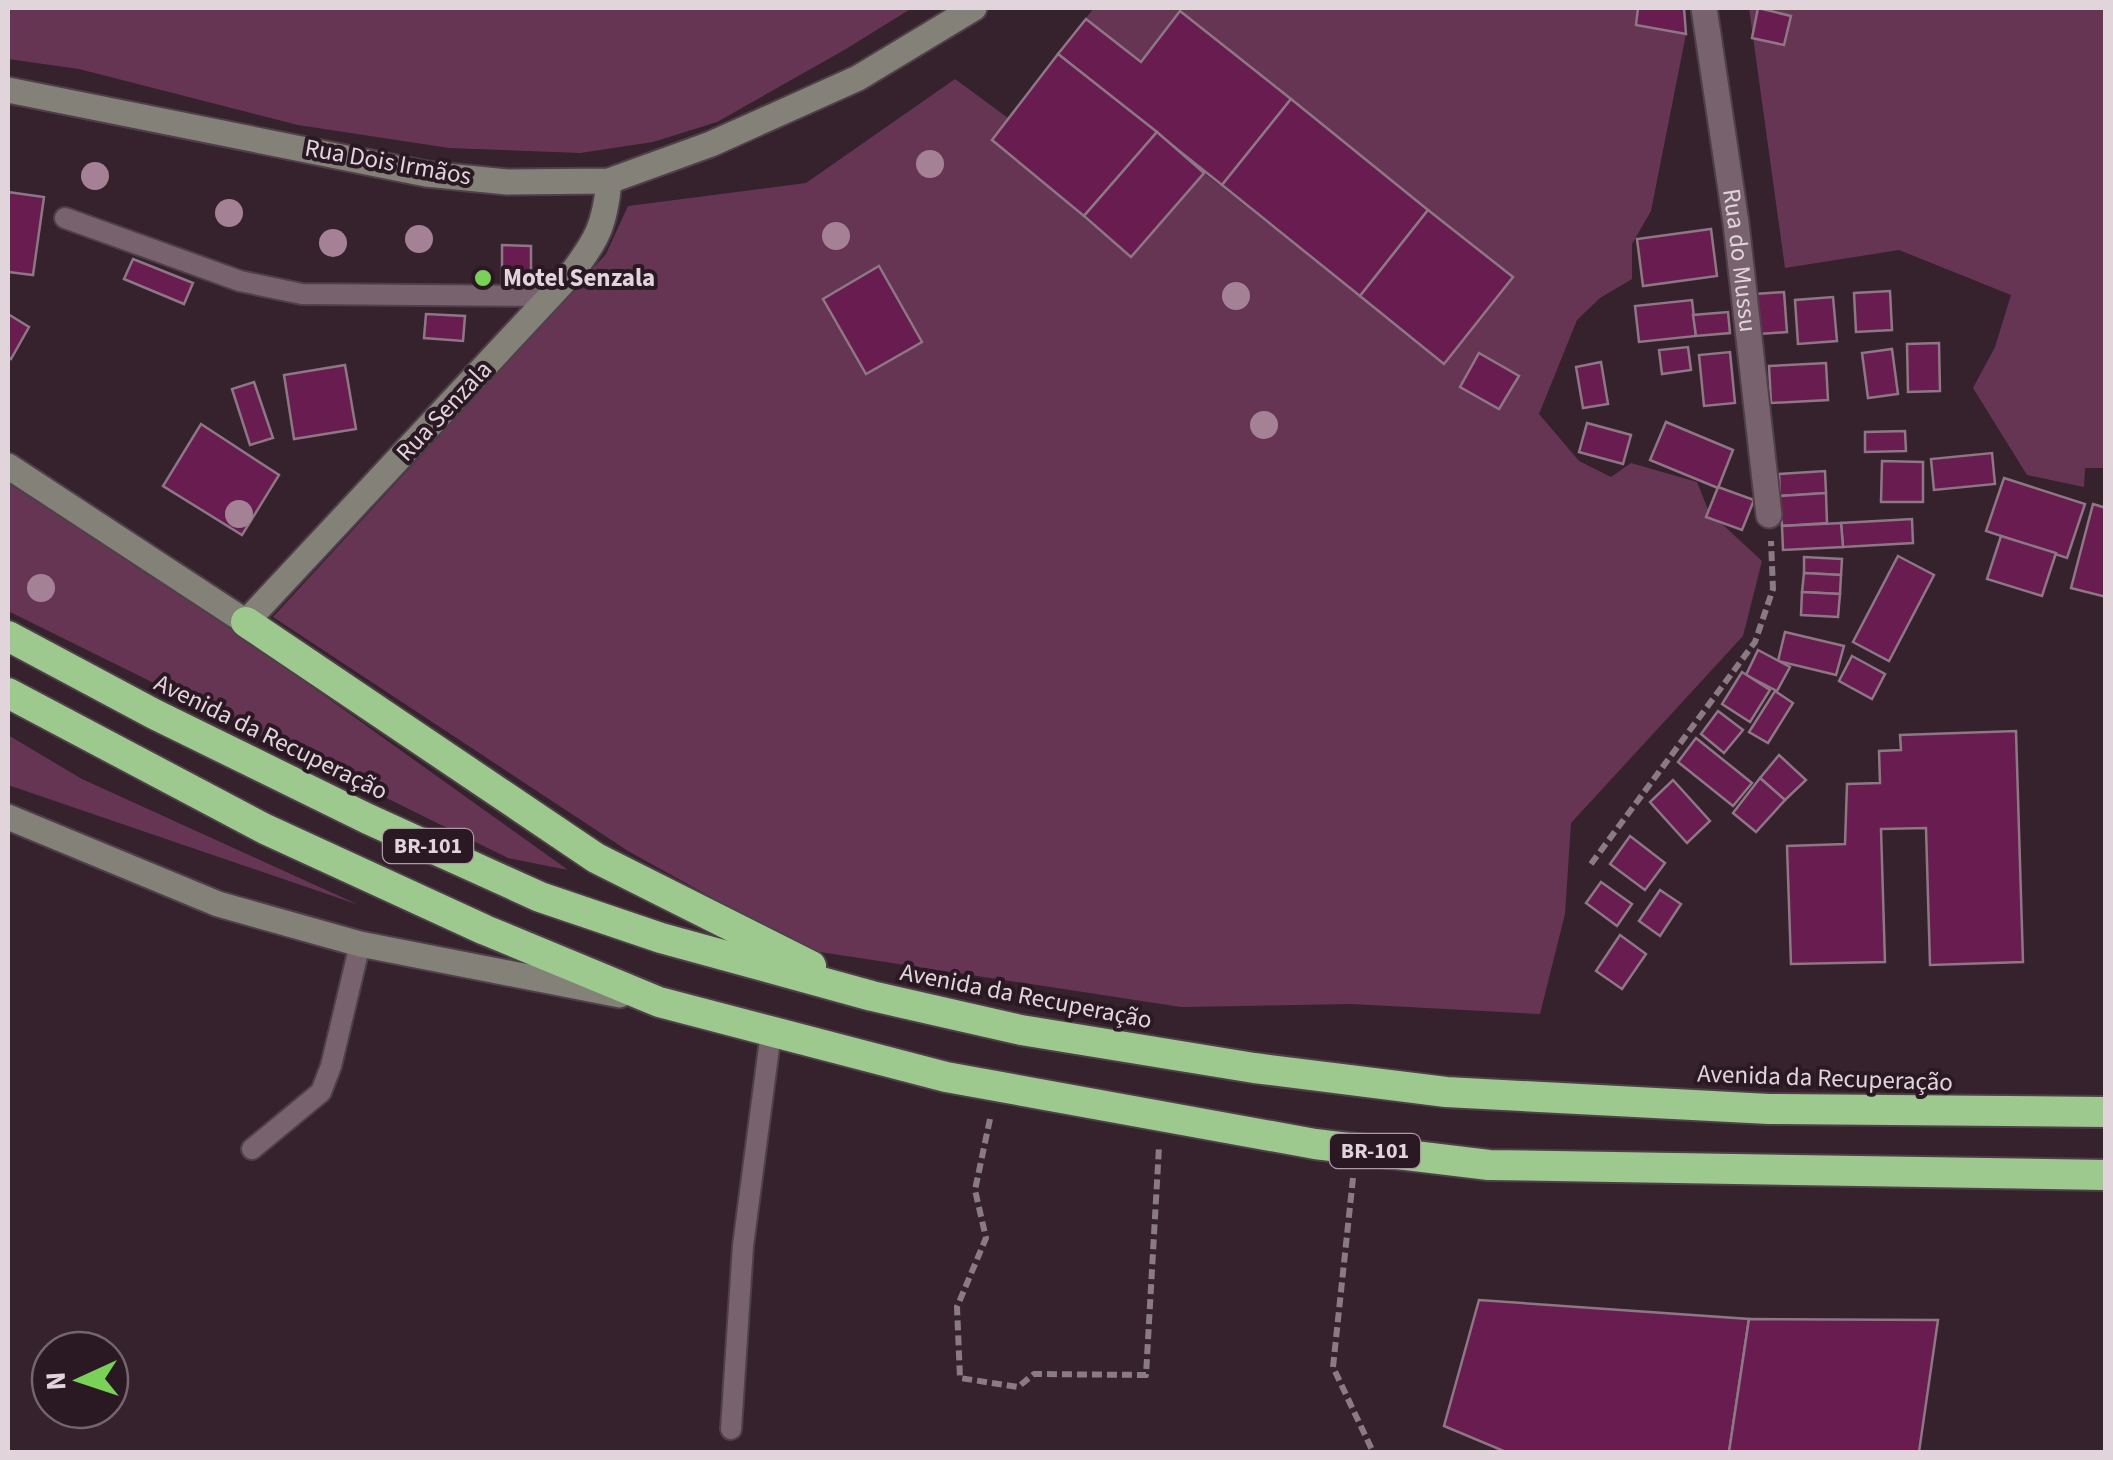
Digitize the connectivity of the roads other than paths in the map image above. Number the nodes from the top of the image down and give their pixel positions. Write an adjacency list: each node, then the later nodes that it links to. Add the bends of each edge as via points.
1 (974, 8): 4 (main road, Rua Dois Irmãos, via 858,78 712,144)
2 (1704, 8): 8 (street, Rua do Mussu)
3 (8, 90): 4 (main road, Rua Dois Irmãos, via 426,174)
4 (609, 181): 6 (main road, Rua Senzala, via 606,215 592,246)
5 (65, 218): 6 (lane, via 240,281 302,294)
6 (551, 296): 9 (main road, Rua Senzala)
7 (8, 466): 9 (main road)
8 (1769, 515)
9 (246, 622): 14 (highway, via 596,858)
10 (8, 636): 14 (highway, Avenida da Recuperação / BR-101, via 368,819 540,896 661,938)
11 (8, 693): 15 (highway, BR-101, via 265,829)
12 (8, 817): 13 (main road, via 218,904)
13 (360, 944): 15 (main road); 18 (lane, via 321,1092)
14 (872, 996): 17 (highway, Avenida da Recuperação / BR-101, via 1040,1033 1446,1092 1769,1109)
15 (660, 1002): 16 (highway, BR-101)
16 (771, 1032): 19 (highway, BR-101, via 946,1077 1356,1149 1490,1165); 20 (lane, via 743,1246)
17 (2106, 1112)
18 (252, 1149)
19 (2106, 1176)
20 (731, 1429)

